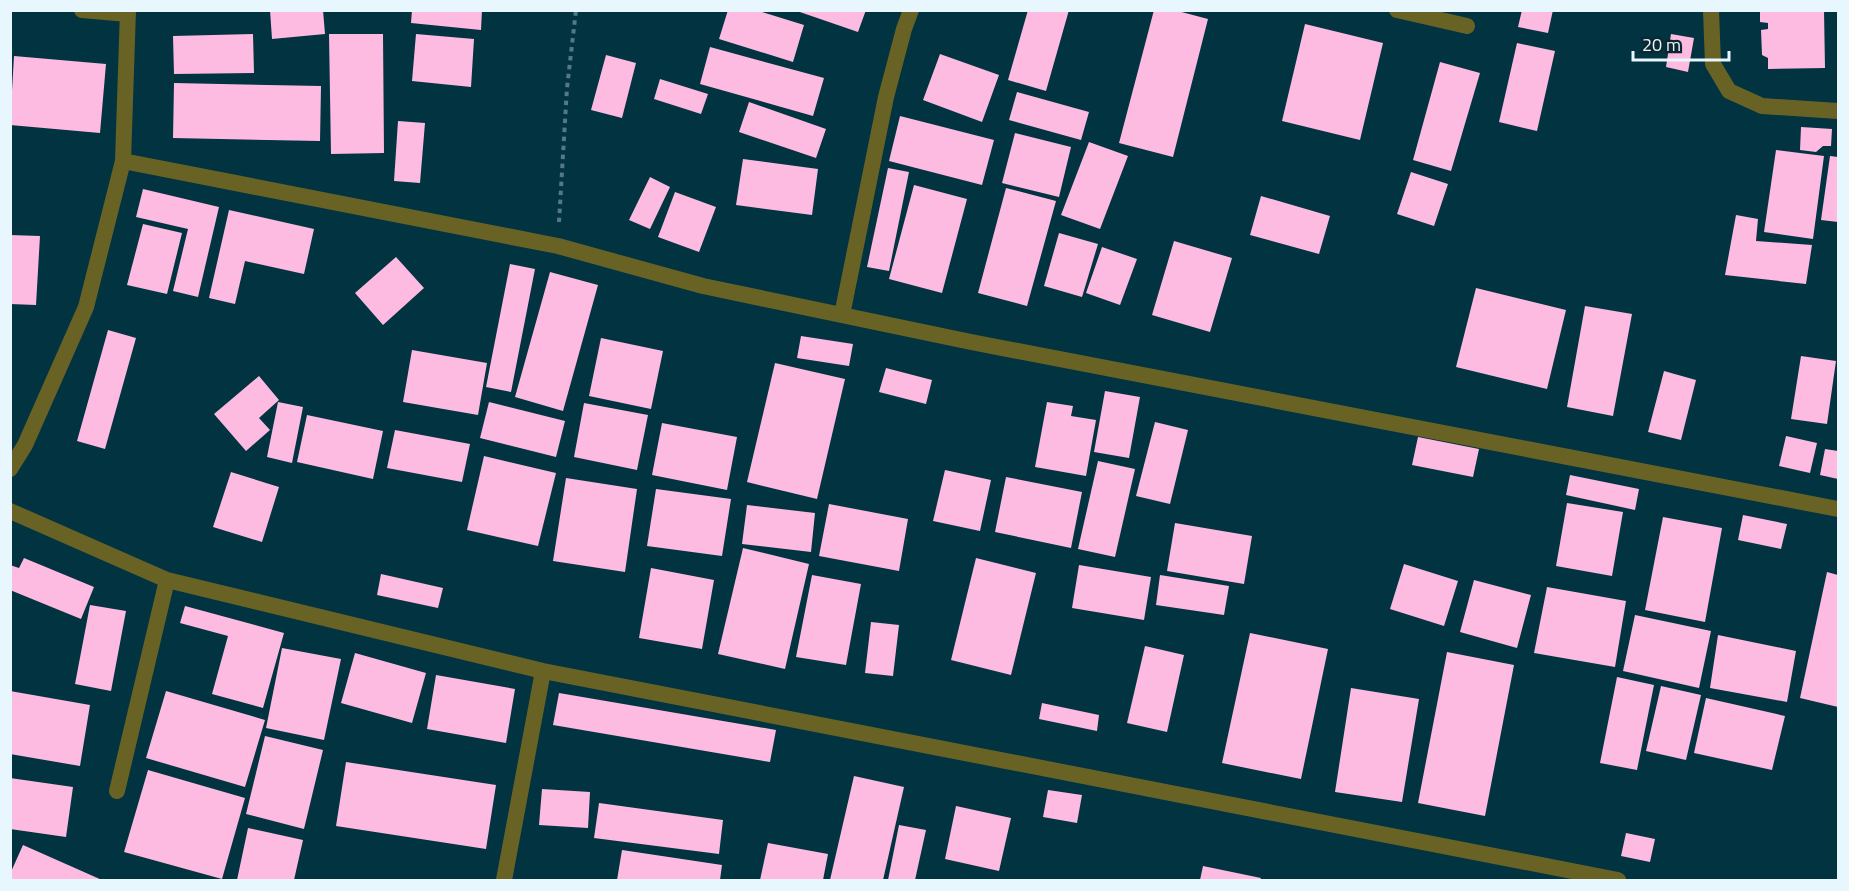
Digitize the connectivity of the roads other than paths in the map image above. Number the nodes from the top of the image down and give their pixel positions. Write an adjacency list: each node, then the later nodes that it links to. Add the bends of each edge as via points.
1 (82, 10): 5 (street)
2 (911, 10): 9 (street, via 886,97)
3 (1397, 10): 6 (street)
4 (1711, 10): 7 (street, via 1713,64 1729,91 1762,106)
5 (128, 12): 8 (street)
6 (1467, 26)
7 (1839, 111)
8 (123, 161): 9 (street, via 558,246 703,286); 10 (street, via 86,307)
9 (842, 315): 12 (street)
10 (18, 444): 11 (street)
11 (10, 469)
12 (1839, 509)
13 (10, 511): 14 (street)
14 (167, 580): 15 (street); 16 (street)
15 (543, 670): 17 (street); 18 (street)
16 (117, 791)
17 (504, 880)
18 (1618, 880)

